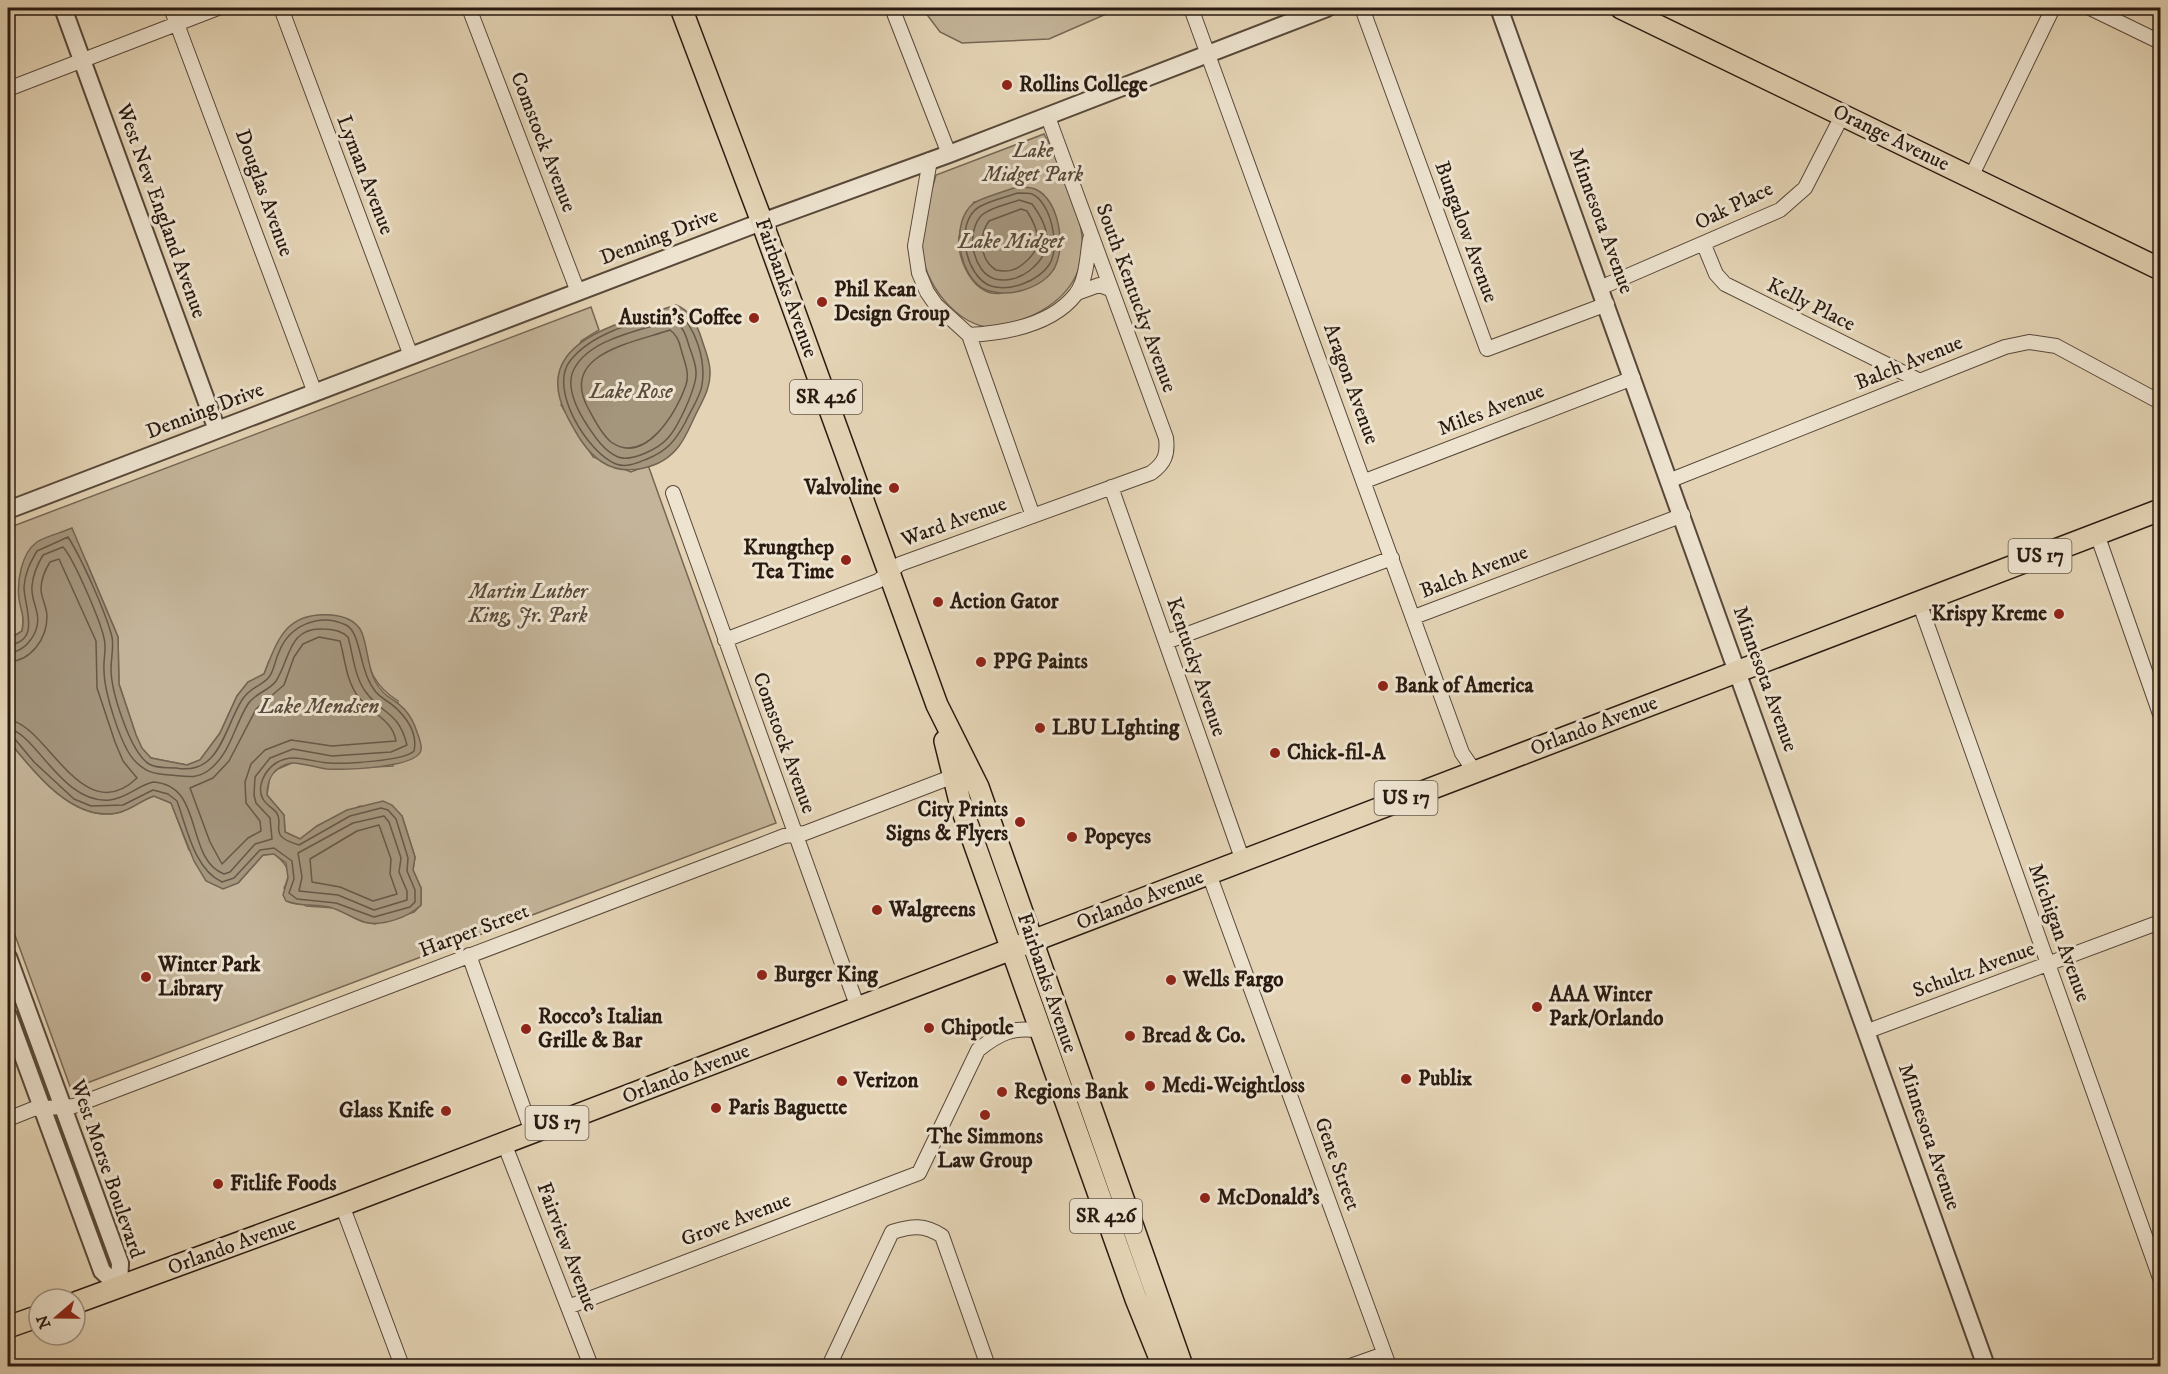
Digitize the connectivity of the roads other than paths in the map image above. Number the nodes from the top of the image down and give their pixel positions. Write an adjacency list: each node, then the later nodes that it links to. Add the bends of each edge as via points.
1 (63, 8): 18 (street, West New England Avenue)
2 (171, 8): 15 (street, Douglas Avenue)
3 (218, 8): 15 (street)
4 (280, 8): 35 (street, Lyman Avenue)
5 (469, 8): 31 (street, Comstock Avenue)
6 (681, 8): 25 (main road, Fairbanks Avenue / SR 426)
7 (892, 8): 22 (street)
8 (1191, 8): 17 (street, Aragon Avenue)
9 (1327, 8): 17 (street, Denning Drive)
10 (1362, 8): 33 (street, Bungalow Avenue, via 1487,349)
11 (1499, 8): 29 (street, Minnesota Avenue)
12 (1621, 8): 20 (main road, Orange Avenue)
13 (2054, 8): 24 (street)
14 (2090, 8): 16 (street)
15 (177, 23): 18 (street); 38 (street, Douglas Avenue)
16 (2160, 42)
17 (1209, 55): 21 (street, Denning Drive); 43 (street, Aragon Avenue)
18 (83, 60): 19 (street); 40 (street, West New England Avenue)
19 (8, 89)
20 (1843, 114): 24 (main road, Orange Avenue); 27 (street, Oak Place, via 1798,196 1780,210)
21 (1048, 117): 22 (street, Denning Drive); 26 (street, South Kentucky Avenue)
22 (949, 154): 23 (street, Denning Drive)
23 (930, 160): 25 (street, Denning Drive); 34 (street, via 915,246 920,273 936,305)
24 (1971, 177): 28 (main road, Orange Avenue)
25 (762, 222): 31 (street, Denning Drive); 52 (main road, Fairbanks Avenue / SR 426)
26 (1090, 236): 30 (street, South Kentucky Avenue); 32 (street, via 1084,276)
27 (1704, 244): 29 (street, Oak Place); 37 (street, Kelly Place, via 1716,274 1732,288)
28 (2160, 268)
29 (1602, 287): 33 (street, Minnesota Avenue)
30 (1110, 289): 32 (street, via 1099,285); 41 (street, South Kentucky Avenue, via 1166,438)
31 (578, 292): 35 (street, Denning Drive)
32 (1077, 293): 34 (street, via 1057,311 1031,324 996,334)
33 (1607, 304): 36 (street, Minnesota Avenue)
34 (969, 335): 49 (street)
35 (411, 356): 38 (street, Denning Drive)
36 (1633, 378): 42 (street, Minnesota Avenue); 43 (street, Miles Avenue)
37 (1920, 381): 39 (street, Balch Avenue, via 2006,347 2029,342 2056,346); 42 (street, Balch Avenue)
38 (315, 393): 40 (street, Denning Drive)
39 (2160, 402)
40 (217, 430): 46 (street, Denning Drive)
41 (1165, 460): 44 (street, Ward Avenue, via 1151,472)
42 (1671, 480): 48 (street, Minnesota Avenue)
43 (1365, 481): 51 (street, Aragon Avenue)
44 (1111, 487): 49 (street, Ward Avenue); 56 (street, Kentucky Avenue)
45 (673, 493): 55 (street, Comstock Avenue)
46 (8, 510)
47 (2160, 510): 50 (main road, Orlando Avenue / US 17)
48 (1683, 515): 54 (street, Balch Avenue); 57 (street, Minnesota Avenue)
49 (1033, 516): 52 (street, Ward Avenue, via 900,564)
50 (2097, 534): 53 (main road, Orlando Avenue / US 17); 59 (street)
51 (1392, 558): 54 (street, Aragon Avenue); 56 (street)
52 (889, 573): 55 (street, Ward Avenue, via 878,581); 58 (main road, Fairbanks Avenue / SR 426)
53 (1919, 602): 57 (main road, Orlando Avenue / US 17); 70 (street, Michigan Avenue)
54 (1414, 617): 60 (street, Aragon Avenue, via 1462,753)
55 (725, 640): 62 (street, Comstock Avenue)
56 (1166, 642): 63 (street, Kentucky Avenue)
57 (1739, 671): 60 (main road, Orlando Avenue / US 17); 74 (street, Minnesota Avenue)
58 (937, 705): 61 (main road, Fairbanks Avenue / SR 426); 66 (main road, Fairbanks Avenue / SR 426, via 978,788)
59 (2160, 714)
60 (1475, 772): 63 (main road, Orlando Avenue / US 17)
61 (954, 776): 62 (street, Harper Street); 67 (main road, Fairbanks Avenue / SR 426)
62 (795, 834): 68 (street, Harper Street); 71 (street, Comstock Avenue)
63 (1243, 861): 64 (main road, Orlando Avenue / US 17)
64 (1209, 874): 66 (main road, Orlando Avenue / US 17); 87 (street, Gene Street)
65 (2160, 922): 70 (street, Schultz Avenue)
66 (1032, 941): 67 (main road, Orlando Avenue / US 17); 93 (main road, Fairbanks Avenue / SR 426)
67 (1012, 948): 71 (main road, Orlando Avenue / US 17); 73 (main road, Fairbanks Avenue / SR 426)
68 (469, 955): 75 (street, Harper Street); 78 (street)
69 (8, 957): 75 (street, West Morse Boulevard)
70 (2048, 966): 74 (street, Schultz Avenue); 81 (street, Michigan Avenue)
71 (858, 1008): 78 (main road, Orlando Avenue / US 17)
72 (8, 1015): 76 (street, West Morse Boulevard)
73 (1041, 1031): 84 (street, Grove Avenue, via 1012,1029 978,1050 920,1173); 92 (main road, Fairbanks Avenue / SR 426)
74 (1868, 1031): 95 (street, Minnesota Avenue)
75 (63, 1107): 76 (street, Harper Street); 82 (street, West Morse Boulevard, via 120,1263)
76 (42, 1108): 77 (street, Harper Street); 82 (street, West Morse Boulevard, via 102,1270)
77 (8, 1119)
78 (532, 1132): 79 (main road, Orlando Avenue / US 17)
79 (504, 1143): 80 (main road, Orlando Avenue / US 17); 84 (street, Fairview Avenue)
80 (342, 1205): 82 (main road, Orlando Avenue / US 17); 88 (street)
81 (2160, 1278)
82 (119, 1287): 83 (main road, US 17)
83 (87, 1299)
84 (568, 1307): 89 (street, Fairview Avenue)
85 (27, 1320): 86 (main road)
86 (8, 1327)
87 (1387, 1360): 94 (street)
88 (402, 1366)
89 (591, 1366)
90 (829, 1366): 91 (street, via 892,1232 918,1226 942,1236)
91 (988, 1366)
92 (1163, 1366)
93 (1182, 1366)
94 (1350, 1366)
95 (1986, 1366)

